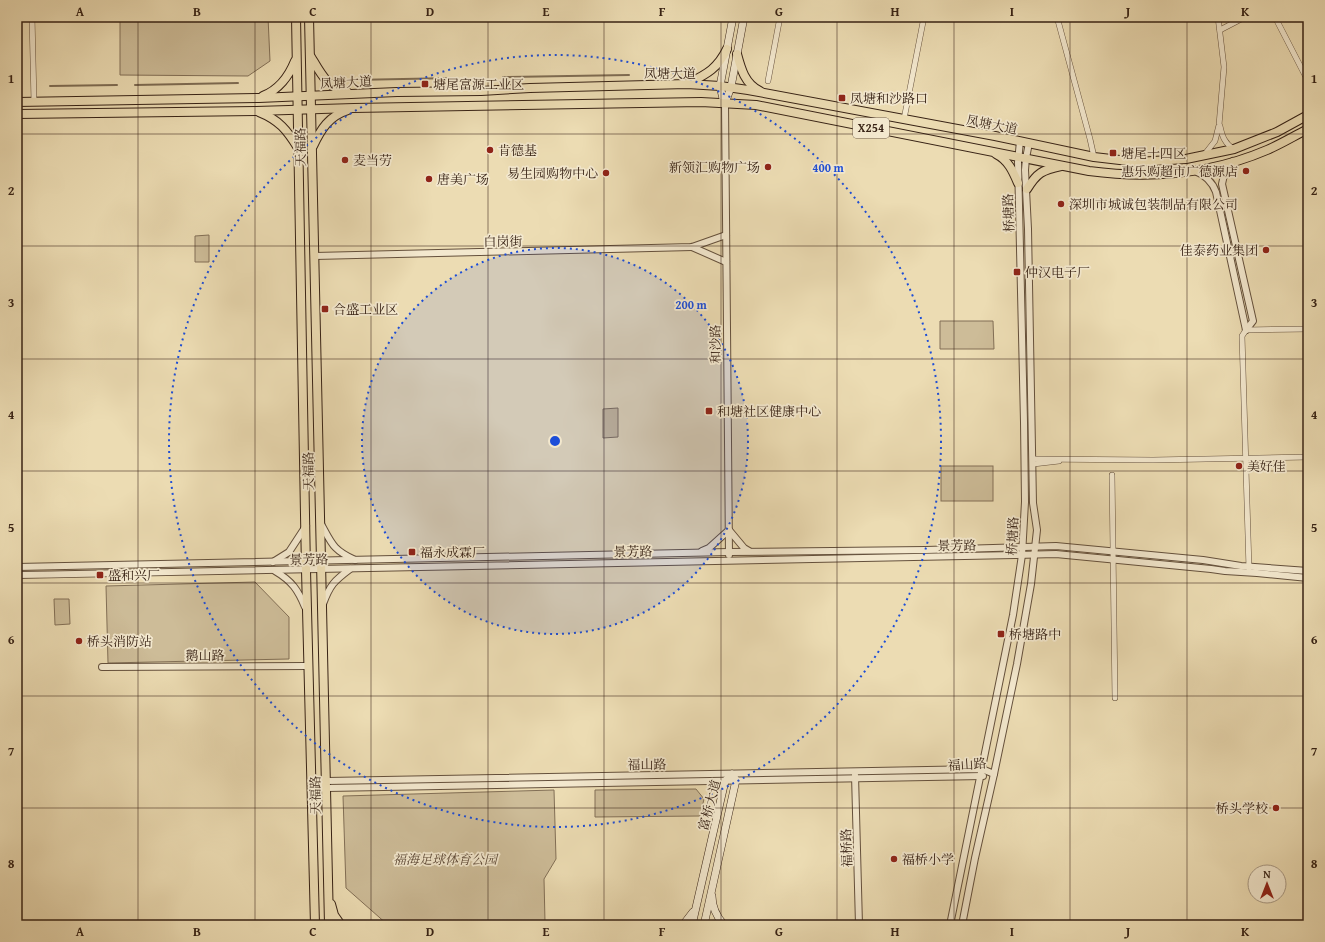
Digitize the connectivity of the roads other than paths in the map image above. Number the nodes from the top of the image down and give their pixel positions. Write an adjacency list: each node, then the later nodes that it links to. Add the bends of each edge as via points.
1 (32, 17): 28 (street)
2 (296, 17): 16 (main road, 天福路)
3 (309, 17): 15 (main road, 天福路)
4 (733, 17): 13 (main road, 和沙路)
5 (744, 17): 14 (main road, 和沙路 / X254)
6 (780, 17): 17 (street)
7 (924, 17): 36 (street)
8 (1057, 17): 46 (street)
9 (1218, 17): 12 (street)
10 (1245, 17): 12 (street)
11 (1275, 17): 18 (street)
12 (1220, 30): 37 (street, via 1224,67)
13 (727, 49): 19 (main road, via 712,70); 20 (main road, 和沙路)
14 (737, 54): 21 (main road, 和沙路 / X254); 23 (main road, X254, via 741,69 749,82)
15 (310, 55): 22 (main road, via 331,85 344,92); 25 (main road, 天福路)
16 (297, 57): 24 (main road, 天福路); 26 (main road, via 283,81 273,91)
17 (768, 81)
18 (1308, 81)
19 (687, 84): 20 (main road, 凤塘大道); 22 (main road, 凤塘大道)
20 (720, 86): 21 (main road, 凤塘大道 / X254); 29 (main road, 和沙路)
21 (731, 87): 23 (main road, 凤塘大道 / X254); 29 (main road, 和沙路 / X254)
22 (358, 94): 25 (main road, 凤塘大道)
23 (766, 94): 36 (main road, 凤塘大道 / X254)
24 (298, 96): 25 (main road, 凤塘大道); 26 (main road, 凤塘大道); 32 (main road, 天福路)
25 (311, 96): 31 (main road, 天福路)
26 (259, 98): 28 (main road, 凤塘大道)
27 (17, 102): 28 (main road, 凤塘大道)
28 (34, 102)
29 (724, 103): 30 (main road, 凤塘大道); 43 (main road, 凤塘大道 / X254, via 756,106); 52 (street, 和沙路)
30 (354, 108): 31 (main road, 凤塘大道); 41 (main road, via 338,114 327,123)
31 (311, 109): 32 (main road, 凤塘大道); 41 (main road, 天福路)
32 (298, 110): 33 (main road, 凤塘大道); 40 (main road, 天福路)
33 (256, 111): 34 (main road, 凤塘大道); 40 (main road, via 281,125)
34 (17, 114)
35 (1308, 115): 42 (main road, 凤塘大道, via 1277,132)
36 (904, 120): 39 (main road, 凤塘大道 / X254)
37 (1219, 125): 42 (street, via 1224,140); 44 (street, via 1215,141)
38 (1308, 129): 47 (main road, 凤塘大道, via 1267,150)
39 (1024, 142): 45 (street, 桥塘路); 46 (main road, 凤塘大道)
40 (299, 149): 63 (main road, 天福路)
41 (312, 149): 54 (main road, 天福路)
42 (1234, 149): 44 (main road, 凤塘大道)
43 (990, 151): 45 (main road, 凤塘大道 / X254); 50 (main road, via 1007,163)
44 (1203, 156): 46 (main road, 凤塘大道, via 1136,162)
45 (1022, 157): 48 (main road, 凤塘大道); 50 (street, 桥塘路); 51 (street, 桥塘路)
46 (1094, 157)
47 (1233, 161): 49 (main road, 凤塘大道); 57 (street, via 1224,175 1222,184 1253,321)
48 (1063, 165): 49 (main road, 凤塘大道, via 1121,174); 51 (main road, via 1038,174)
49 (1195, 170): 57 (street, via 1208,178 1216,192)
50 (1018, 183): 65 (street, 桥塘路, via 1024,422)
51 (1027, 189): 60 (street, 桥塘路)
52 (726, 235): 53 (street); 55 (street, 和沙路)
53 (692, 247): 54 (street, 白岗街); 55 (street)
54 (315, 256): 62 (main road, 天福路)
55 (726, 262): 64 (street, 和沙路)
56 (1308, 329): 57 (street)
57 (1246, 330): 59 (street, via 1247,338 1243,347)
58 (1308, 457): 59 (street)
59 (1245, 458): 60 (street, via 1072,459 1049,463); 81 (street)
60 (1033, 462): 66 (street, 桥塘路)
61 (1112, 475): 67 (street)
62 (321, 524): 74 (street, via 332,545 341,554); 78 (main road, 天福路)
63 (306, 526): 76 (street, via 289,552); 77 (main road, 天福路)
64 (729, 530): 68 (street, 和沙路); 69 (street); 70 (street, via 709,548)
65 (1023, 546): 66 (street, 景芳路); 69 (street, 景芳路); 72 (street, 桥塘路)
66 (1036, 546): 67 (street, 景芳路); 71 (street, 桥塘路)
67 (1113, 551): 73 (street); 81 (street, 景芳路, via 1203,560)
68 (729, 552): 69 (street, 景芳路); 70 (street, 景芳路); 75 (street, 和沙路)
69 (750, 552)
70 (699, 553): 74 (street, 景芳路)
71 (1035, 554): 72 (street, 景芳路); 73 (street, 景芳路); 94 (street, 桥塘路, via 1017,664)
72 (1022, 555): 75 (street, 景芳路); 91 (street, 桥塘路)
73 (1113, 559): 81 (street, 景芳路, via 1225,571); 90 (street)
74 (356, 560): 78 (street, 景芳路)
75 (730, 560): 80 (street, 景芳路)
76 (272, 562): 77 (street, 景芳路); 79 (street, 景芳路)
77 (306, 566): 78 (street, 景芳路); 82 (street, 景芳路); 87 (main road, 天福路)
78 (322, 566): 80 (street, 景芳路); 86 (main road, 天福路)
79 (17, 567)
80 (350, 569): 86 (street, via 335,580)
81 (1249, 569): 83 (street); 85 (street)
82 (273, 571): 84 (street, 景芳路); 87 (street, via 286,578 297,589)
83 (1308, 571)
84 (17, 575)
85 (1308, 578)
86 (323, 605): 99 (main road, 天福路)
87 (307, 612): 88 (main road, 天福路)
88 (308, 666): 89 (street, 鹅山路); 100 (main road, 天福路)
89 (102, 667)
90 (1115, 698)
91 (982, 769): 92 (street, 福山路); 94 (street, 福山路); 95 (street, 桥塘路)
92 (854, 771): 93 (street, 福山路); 96 (street, 福桥路)
93 (732, 774): 97 (main road, 富桥大道); 98 (main road, 富桥大道); 99 (street, 福山路)
94 (994, 774): 95 (street, 福山路); 113 (street, 桥塘路)
95 (980, 776): 96 (street, 福山路); 112 (street, 桥塘路)
96 (855, 778): 98 (street, 福山路); 111 (street, 福桥路)
97 (725, 780): 98 (street, 福山路); 99 (street, 福山路); 103 (main road, 富桥大道)
98 (736, 780): 101 (main road, 富桥大道)
99 (327, 784): 100 (street, 福山路); 102 (main road, 天福路)
100 (311, 785): 104 (main road, 天福路)
101 (712, 888): 109 (main road, 富桥大道); 110 (main road, via 715,910)
102 (328, 892): 105 (main road, 天福路); 106 (main road, via 334,914)
103 (696, 906): 107 (main road); 108 (main road, 富桥大道)
104 (315, 925)
105 (329, 925)
106 (341, 925)
107 (683, 925)
108 (692, 925)
109 (704, 925)
110 (724, 925)
111 (859, 925)
112 (950, 925)
113 (962, 925)

